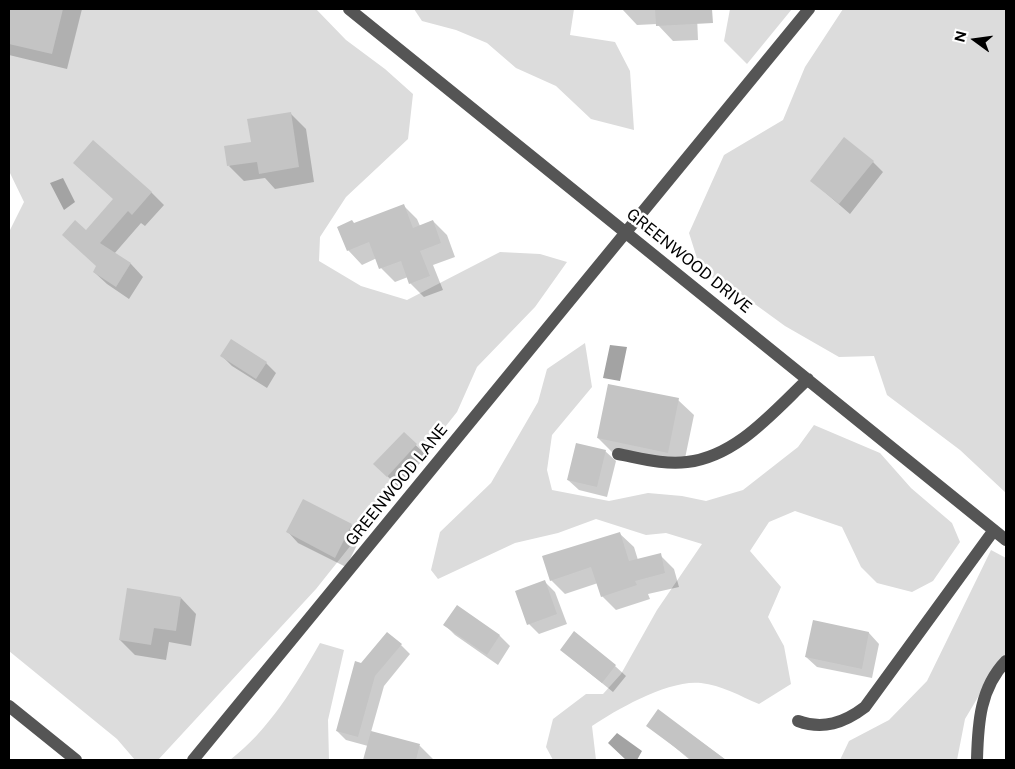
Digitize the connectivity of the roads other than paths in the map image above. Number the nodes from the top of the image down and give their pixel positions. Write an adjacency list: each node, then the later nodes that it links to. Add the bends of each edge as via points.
1 (349, 9): 3 (street, GREENWOOD DRIVE)
2 (809, 9): 3 (street, GREENWOOD LANE)
3 (626, 231): 4 (street, GREENWOOD DRIVE); 13 (street, GREENWOOD LANE)
4 (808, 379): 5 (street, via 747,435 730,448 709,457 668,462); 6 (street, GREENWOOD DRIVE)
5 (618, 454)
6 (994, 530): 7 (street, GREENWOOD DRIVE); 10 (street, via 865,707 836,723 810,725)
7 (1006, 540)
8 (1006, 661): 11 (street, via 989,686 982,704)
9 (9, 706): 12 (street)
10 (798, 721)
11 (976, 759)
12 (76, 760)
13 (193, 760)

